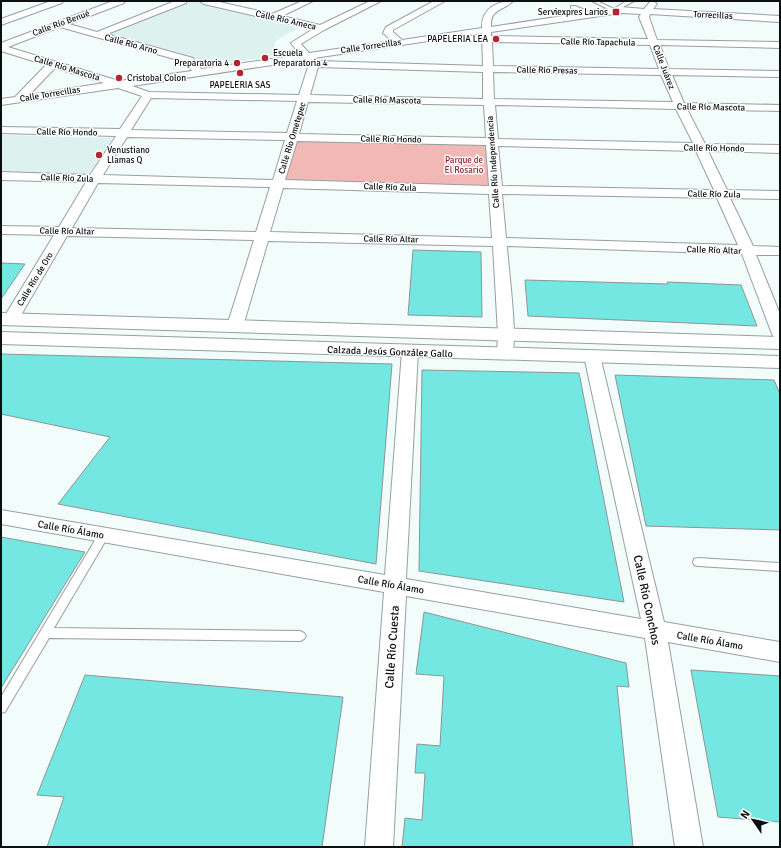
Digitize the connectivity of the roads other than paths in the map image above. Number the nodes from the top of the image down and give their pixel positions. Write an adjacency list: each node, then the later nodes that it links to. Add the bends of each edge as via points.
1 (59, 1): 21 (street)
2 (121, 1): 22 (street, Calle Río Benué)
3 (183, 1): 24 (street)
4 (204, 1): 13 (street, Calle Río Ameca)
5 (246, 1): 13 (street)
6 (309, 1): 19 (street)
7 (377, 1): 23 (street)
8 (440, 1): 26 (street, via 389,29 388,33)
9 (509, 1): 25 (street, Calle Río Independencia, via 488,14)
10 (594, 1): 15 (lane)
11 (632, 1): 15 (lane)
12 (662, 2): 16 (street); 17 (street, via 670,7)
13 (231, 7): 19 (street, Calle Río Ameca)
14 (573, 7): 18 (lane)
15 (614, 11): 16 (street, Calle Torrecillas); 18 (street, Calle Torrecillas)
16 (646, 12): 17 (street, Torrecillas); 27 (street, Calle Juárez, via 644,17)
17 (670, 13): 20 (street, Torrecillas)
18 (593, 14): 25 (street, Calle Torrecillas)
19 (273, 17): 23 (street, Calle Río Ameca)
20 (780, 19)
21 (1, 22)
22 (59, 24): 24 (street, Calle Río Arno); 29 (street, Calle Río Benué)
23 (321, 28): 30 (street, via 296,43)
24 (97, 35): 33 (street, Calle Río Arno, via 189,60)
25 (487, 35): 26 (street, Calle Torrecillas); 27 (street, Calle Río Tapachula); 32 (street, Calle Río Independencia)
26 (399, 42): 30 (street, Calle Torrecillas)
27 (655, 43): 28 (street, Calle Río Tapachula); 34 (street, Calle Juárez)
28 (780, 45)
29 (1, 47): 31 (street, Calle Río Mascota)
30 (310, 60): 32 (street, Calle Río Presas); 33 (street, Calle Torrecillas); 39 (street, Calle Río Ometepec)
31 (53, 64): 36 (street, Calle Río Mascota); 38 (street)
32 (489, 69): 34 (street, Calle Río Presas); 41 (street, Calle Río Independencia)
33 (198, 72): 36 (street, Calle Torrecillas)
34 (665, 72): 35 (street, Calle Río Presas); 42 (street, Calle Juárez)
35 (780, 74)
36 (117, 84): 37 (street, Calle Río Mascota); 38 (street, Calle Torrecillas)
37 (148, 95): 39 (street, Calle Río Mascota); 45 (street, Calle Río de Oro)
38 (19, 99): 40 (street, Calle Torrecillas)
39 (304, 99): 41 (street, Calle Río Mascota); 46 (street, Calle Río Ometepec)
40 (1, 102)
41 (489, 102): 42 (street, Calle Río Mascota); 47 (street, Calle Río Independencia)
42 (680, 107): 43 (street, Calle Río Mascota); 48 (street, Calle Juárez)
43 (780, 108)
44 (1, 130): 45 (street, Calle Río Hondo)
45 (124, 133): 46 (street, Calle Río Hondo); 51 (street, Calle Río de Oro)
46 (292, 137): 47 (street, Calle Río Hondo); 52 (street, Calle Río Ometepec)
47 (492, 142): 48 (street, Calle Río Hondo); 53 (street, Calle Río Independencia)
48 (701, 148): 49 (street, Calle Río Hondo); 54 (street, Calle Juárez)
49 (780, 149)
50 (1, 176): 51 (street, Calle Río Zula)
51 (94, 179): 52 (street, Calle Río Zula); 57 (street, Calle Río de Oro)
52 (278, 184): 53 (street, Calle Río Zula); 58 (street, Calle Río Ometepec)
53 (495, 190): 54 (street, Calle Río Zula); 59 (street, Calle Río Independencia)
54 (722, 194): 55 (street, Calle Río Zula); 60 (street, Calle Juárez)
55 (780, 195)
56 (1, 230): 57 (street, Calle Río Altar)
57 (63, 231): 58 (street, Calle Río Altar); 62 (street, Calle Río de Oro)
58 (262, 236): 59 (street, Calle Río Altar); 63 (street, Calle Río Ometepec)
59 (499, 242): 60 (street, Calle Río Altar); 64 (street, Calle Río Independencia)
60 (748, 251): 61 (street, Calle Río Altar); 65 (street, Calle Juárez)
61 (780, 251)
62 (6, 319): 63 (main road, Calzada Jesús González Gallo)
63 (234, 326): 64 (main road, Calzada Jesús González Gallo)
64 (506, 334): 67 (main road, Calzada Jesús González Gallo); 69 (street, Calle Río Independencia)
65 (780, 334)
66 (1, 338): 68 (main road, Calzada Jesús González Gallo)
67 (780, 343)
68 (410, 351): 69 (main road, Calzada Jesús González Gallo); 76 (street, Calle Río Cuesta)
69 (506, 354): 70 (main road, Calzada Jesús González Gallo)
70 (592, 356): 71 (main road, Calzada Jesús González Gallo); 77 (street, Calle Río Conchos)
71 (780, 362)
72 (1, 518): 73 (street, Calle Río Álamo)
73 (104, 535): 76 (street, Calle Río Álamo); 78 (lane)
74 (698, 562): 75 (lane)
75 (780, 567)
76 (396, 585): 77 (street, Calle Río Álamo); 82 (street, Calle Río Cuesta)
77 (655, 630): 80 (street, Calle Río Álamo); 83 (street, Calle Río Conchos)
78 (46, 633): 79 (lane); 81 (lane)
79 (300, 636)
80 (780, 652)
81 (1, 708)
82 (379, 847)
83 (689, 847)

